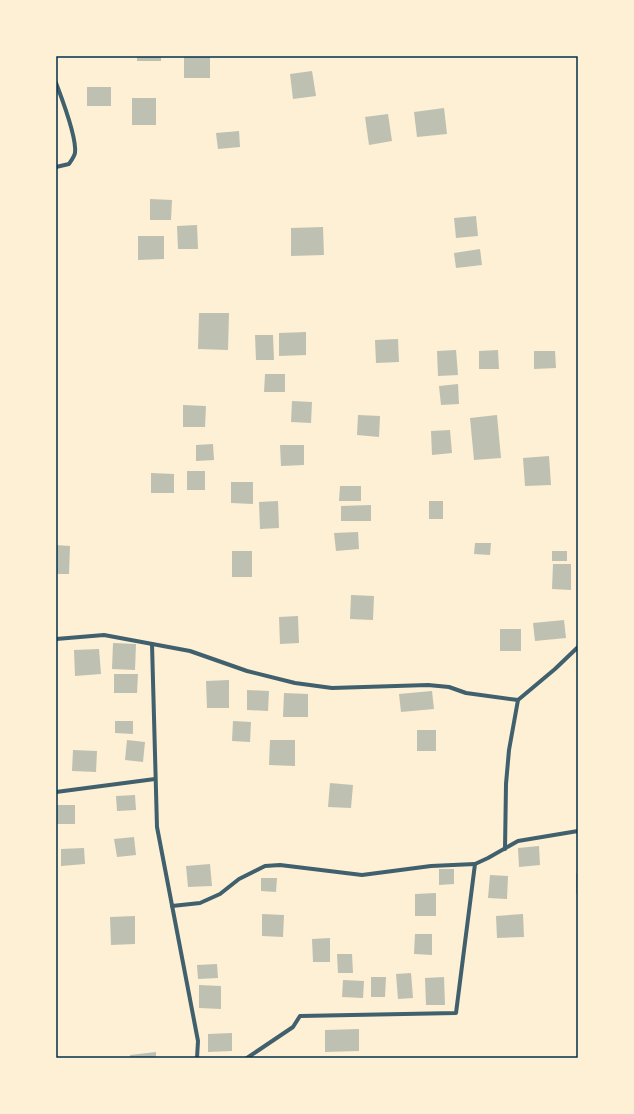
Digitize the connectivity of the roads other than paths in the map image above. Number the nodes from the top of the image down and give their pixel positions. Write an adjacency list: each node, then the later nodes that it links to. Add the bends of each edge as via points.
1 (56, 83): 2 (street, via 65,106 75,154 69,164)
2 (56, 167)
3 (56, 639): 4 (street, via 104,635)
4 (152, 644): 6 (street, via 190,651 248,671 295,683 332,688 428,685); 7 (street)
5 (578, 647): 6 (street)
6 (518, 700): 10 (street, via 506,784)
7 (155, 779): 8 (street); 12 (street, via 157,828)
8 (56, 792)
9 (578, 832): 10 (street, via 518,841)
10 (505, 848): 11 (street)
11 (475, 864): 12 (street, via 431,866 362,875 280,864 265,866 247,874 220,894 200,903); 14 (street, via 456,1013 300,1016 293,1027)
12 (172, 906): 13 (street, via 198,1041)
13 (197, 1058)
14 (247, 1058)

